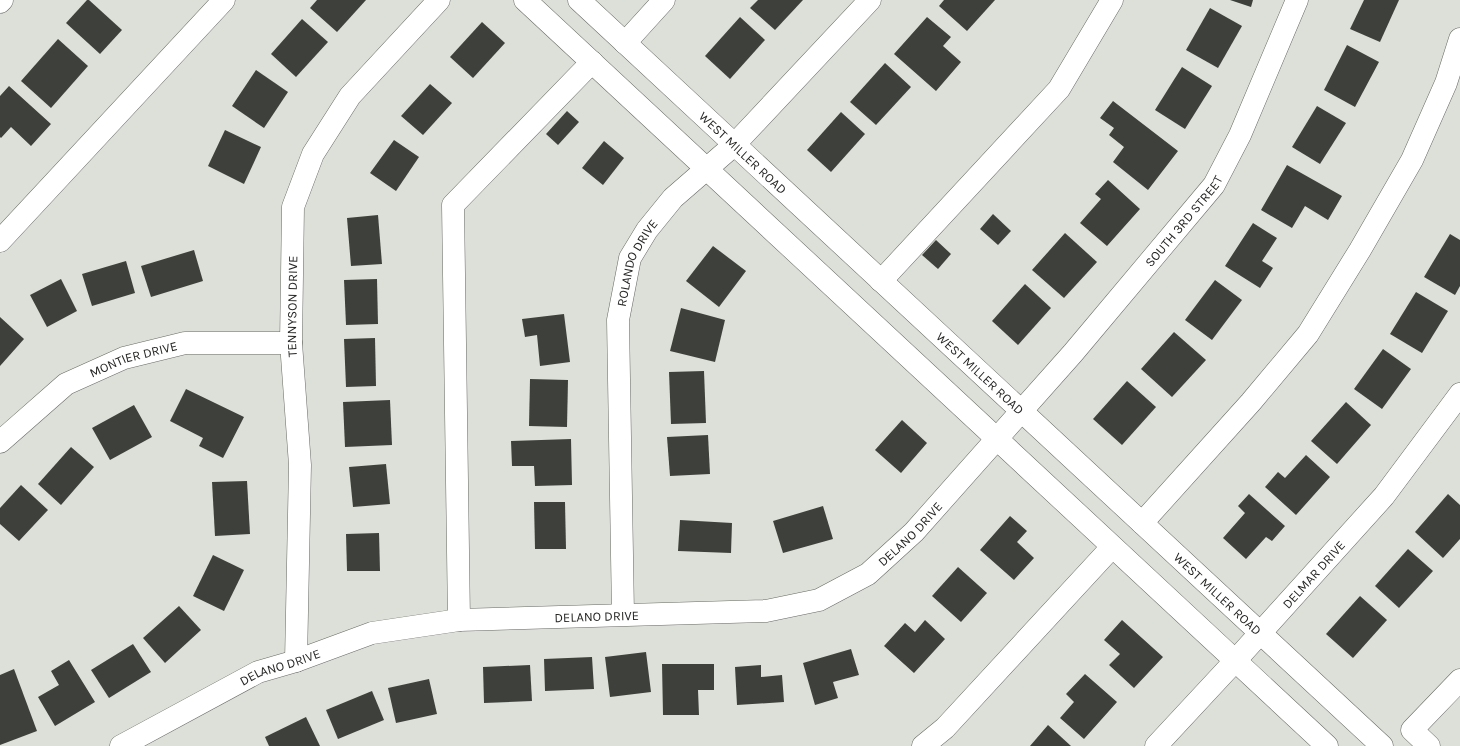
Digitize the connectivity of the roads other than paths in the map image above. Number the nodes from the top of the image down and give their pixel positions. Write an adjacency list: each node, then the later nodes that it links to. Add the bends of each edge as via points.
1 (224, 0): 14 (street)
2 (439, 0): 16 (street, TENNYSON DRIVE, via 350,96 313,154 293,207)
3 (525, 0): 11 (street)
4 (579, 0): 10 (street, WEST MILLER ROAD)
5 (664, 0): 10 (street)
6 (870, 0): 12 (street, ROLANDO DRIVE)
7 (1112, 0): 15 (street, via 1059,88)
8 (1297, 0): 18 (street, SOUTH 3RD STREET, via 1240,135 1214,185)
9 (1460, 39): 21 (street, via 1446,83 1412,160 1308,334 1251,402)
10 (625, 43): 12 (street, WEST MILLER ROAD)
11 (592, 62): 13 (street); 24 (street, via 453,204)
12 (734, 145): 13 (street, ROLANDO DRIVE); 15 (street, WEST MILLER ROAD)
13 (707, 170): 19 (street); 23 (street, ROLANDO DRIVE, via 673,198 647,230 630,258 618,320)
14 (0, 241)
15 (881, 281): 18 (street, WEST MILLER ROAD)
16 (291, 343): 20 (street, MONTIER DRIVE, via 185,343 124,358 66,384); 26 (street, TENNYSON DRIVE, via 300,465)
17 (1460, 394): 25 (street, DELMAR DRIVE, via 1384,496)
18 (1021, 411): 19 (street, DELANO DRIVE); 21 (street, WEST MILLER ROAD)
19 (996, 439): 22 (street); 23 (street, DELANO DRIVE, via 914,532 868,574 819,600 766,611)
20 (0, 442)
21 (1142, 523): 25 (street, WEST MILLER ROAD)
22 (1112, 547): 27 (street); 30 (street, via 945,728)
23 (623, 614): 24 (street, DELANO DRIVE)
24 (459, 620): 26 (street, DELANO DRIVE, via 372,633)
25 (1260, 633): 27 (street, DELMAR DRIVE); 33 (street, WEST MILLER ROAD)
26 (296, 661): 29 (street, DELANO DRIVE, via 258,672)
27 (1235, 661): 31 (street, DELMAR DRIVE); 32 (street)
28 (1460, 680): 34 (street, via 1412,730)
29 (121, 746)
30 (923, 746)
31 (1156, 746)
32 (1327, 746)
33 (1382, 746)
34 (1429, 746)

